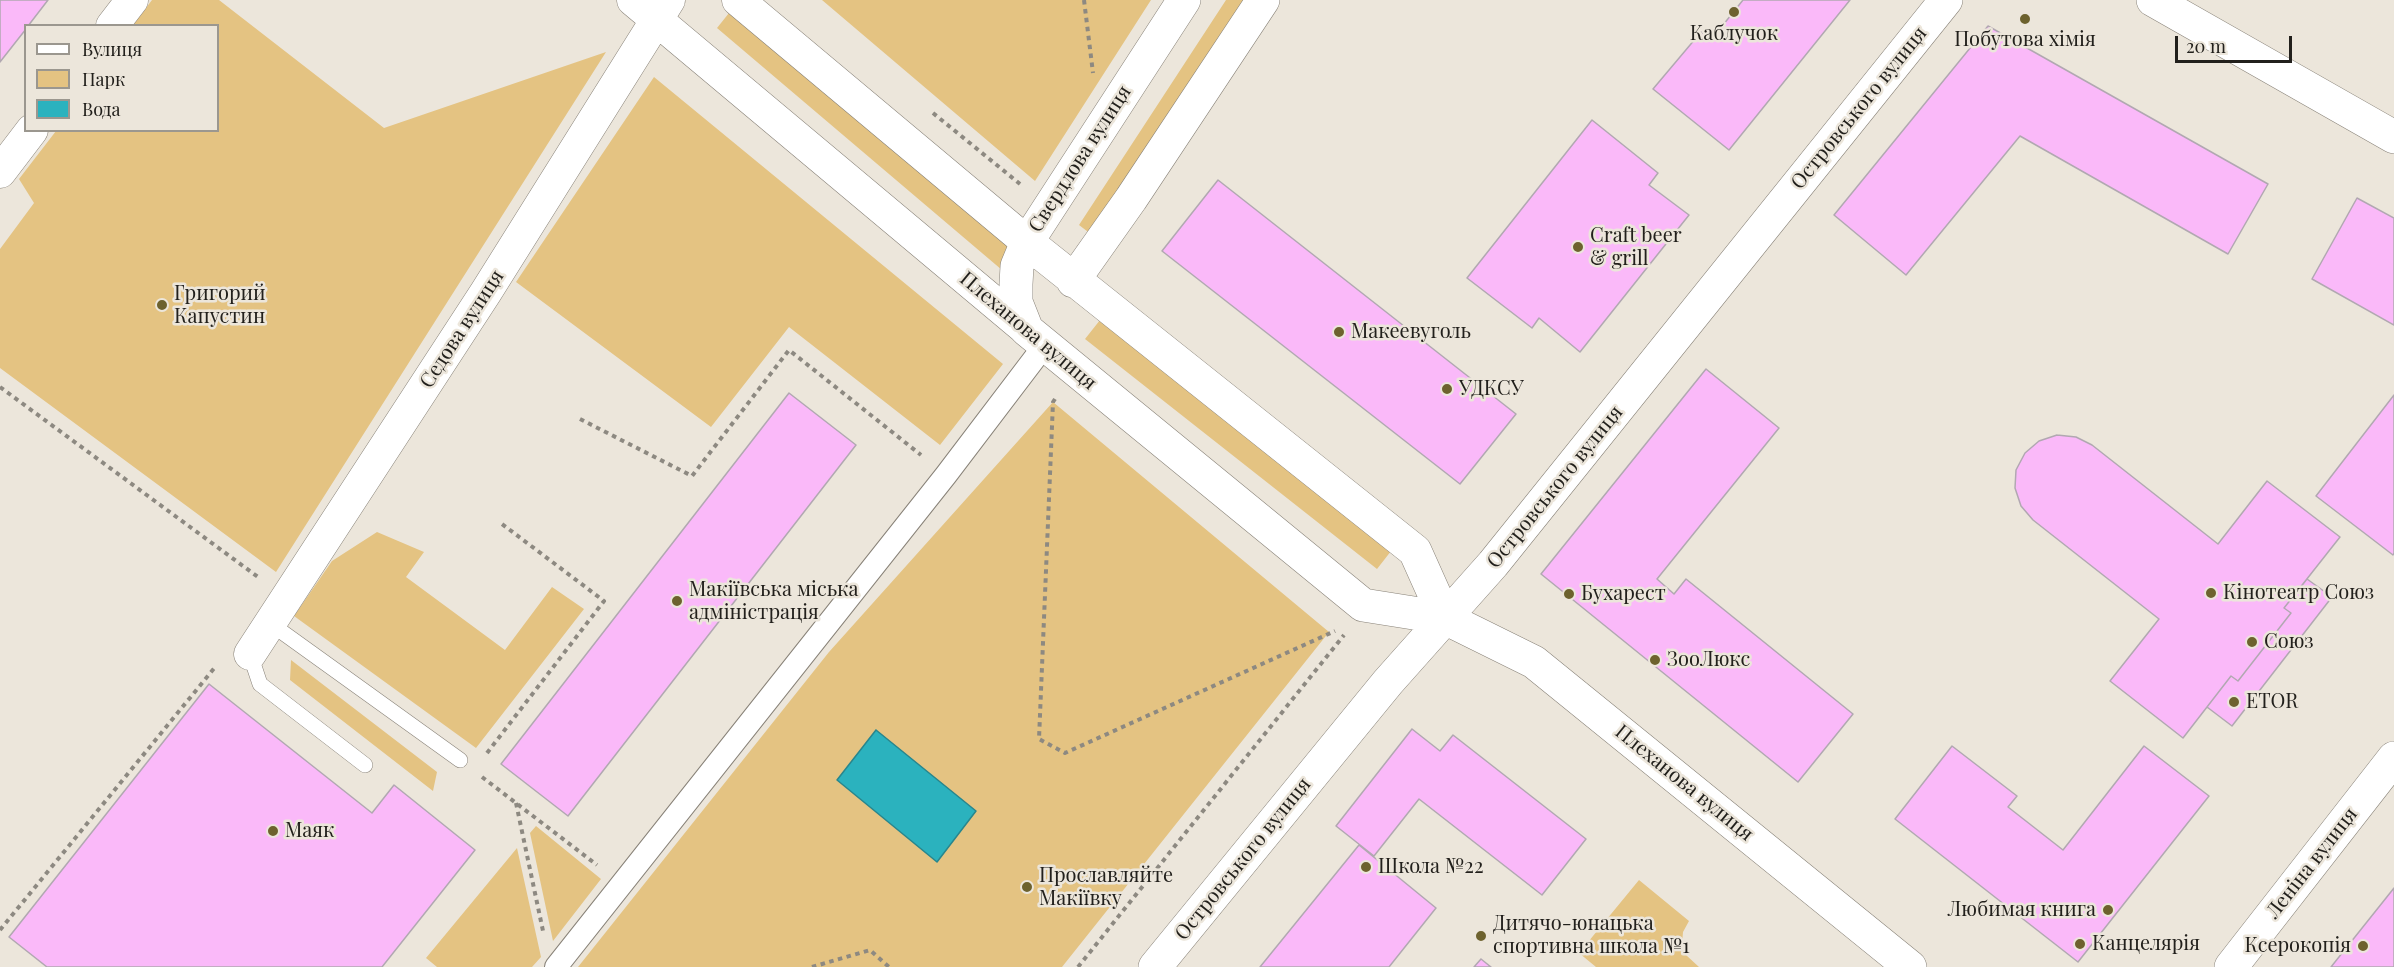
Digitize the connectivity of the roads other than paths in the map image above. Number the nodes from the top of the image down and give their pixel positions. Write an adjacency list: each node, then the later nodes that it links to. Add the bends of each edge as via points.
1 (132, 0): 9 (street)
2 (633, 0): 8 (street, Плеханова вулиця)
3 (738, 0): 13 (street)
4 (1184, 0): 13 (street, Свердлова вулиця)
5 (1263, 0): 14 (street)
6 (1946, 0): 16 (street, Островського вулиця, via 1493,564)
7 (2153, 0): 11 (street)
8 (663, 10): 15 (street, Плеханова вулиця); 17 (street, Седова вулиця)
9 (114, 24)
10 (30, 132): 12 (street)
11 (2394, 137)
12 (0, 172)
13 (1027, 242): 14 (street); 15 (street, Свердлова вулиця, via 1017,266 1016,302)
14 (1073, 281): 16 (street, via 1415,551)
15 (1035, 338): 16 (street, Плеханова вулиця, via 1363,605); 22 (street, via 946,475)
16 (1445, 618): 23 (street, Островського вулиця); 24 (street, Плеханова вулиця, via 1534,662)
17 (271, 624): 18 (street, Седова вулиця); 20 (lane)
18 (250, 654): 21 (lane, via 260,684)
19 (2394, 758): 25 (street, Леніна вулиця)
20 (460, 760)
21 (365, 765)
22 (556, 967)
23 (1155, 967)
24 (1910, 967)
25 (2231, 967)

